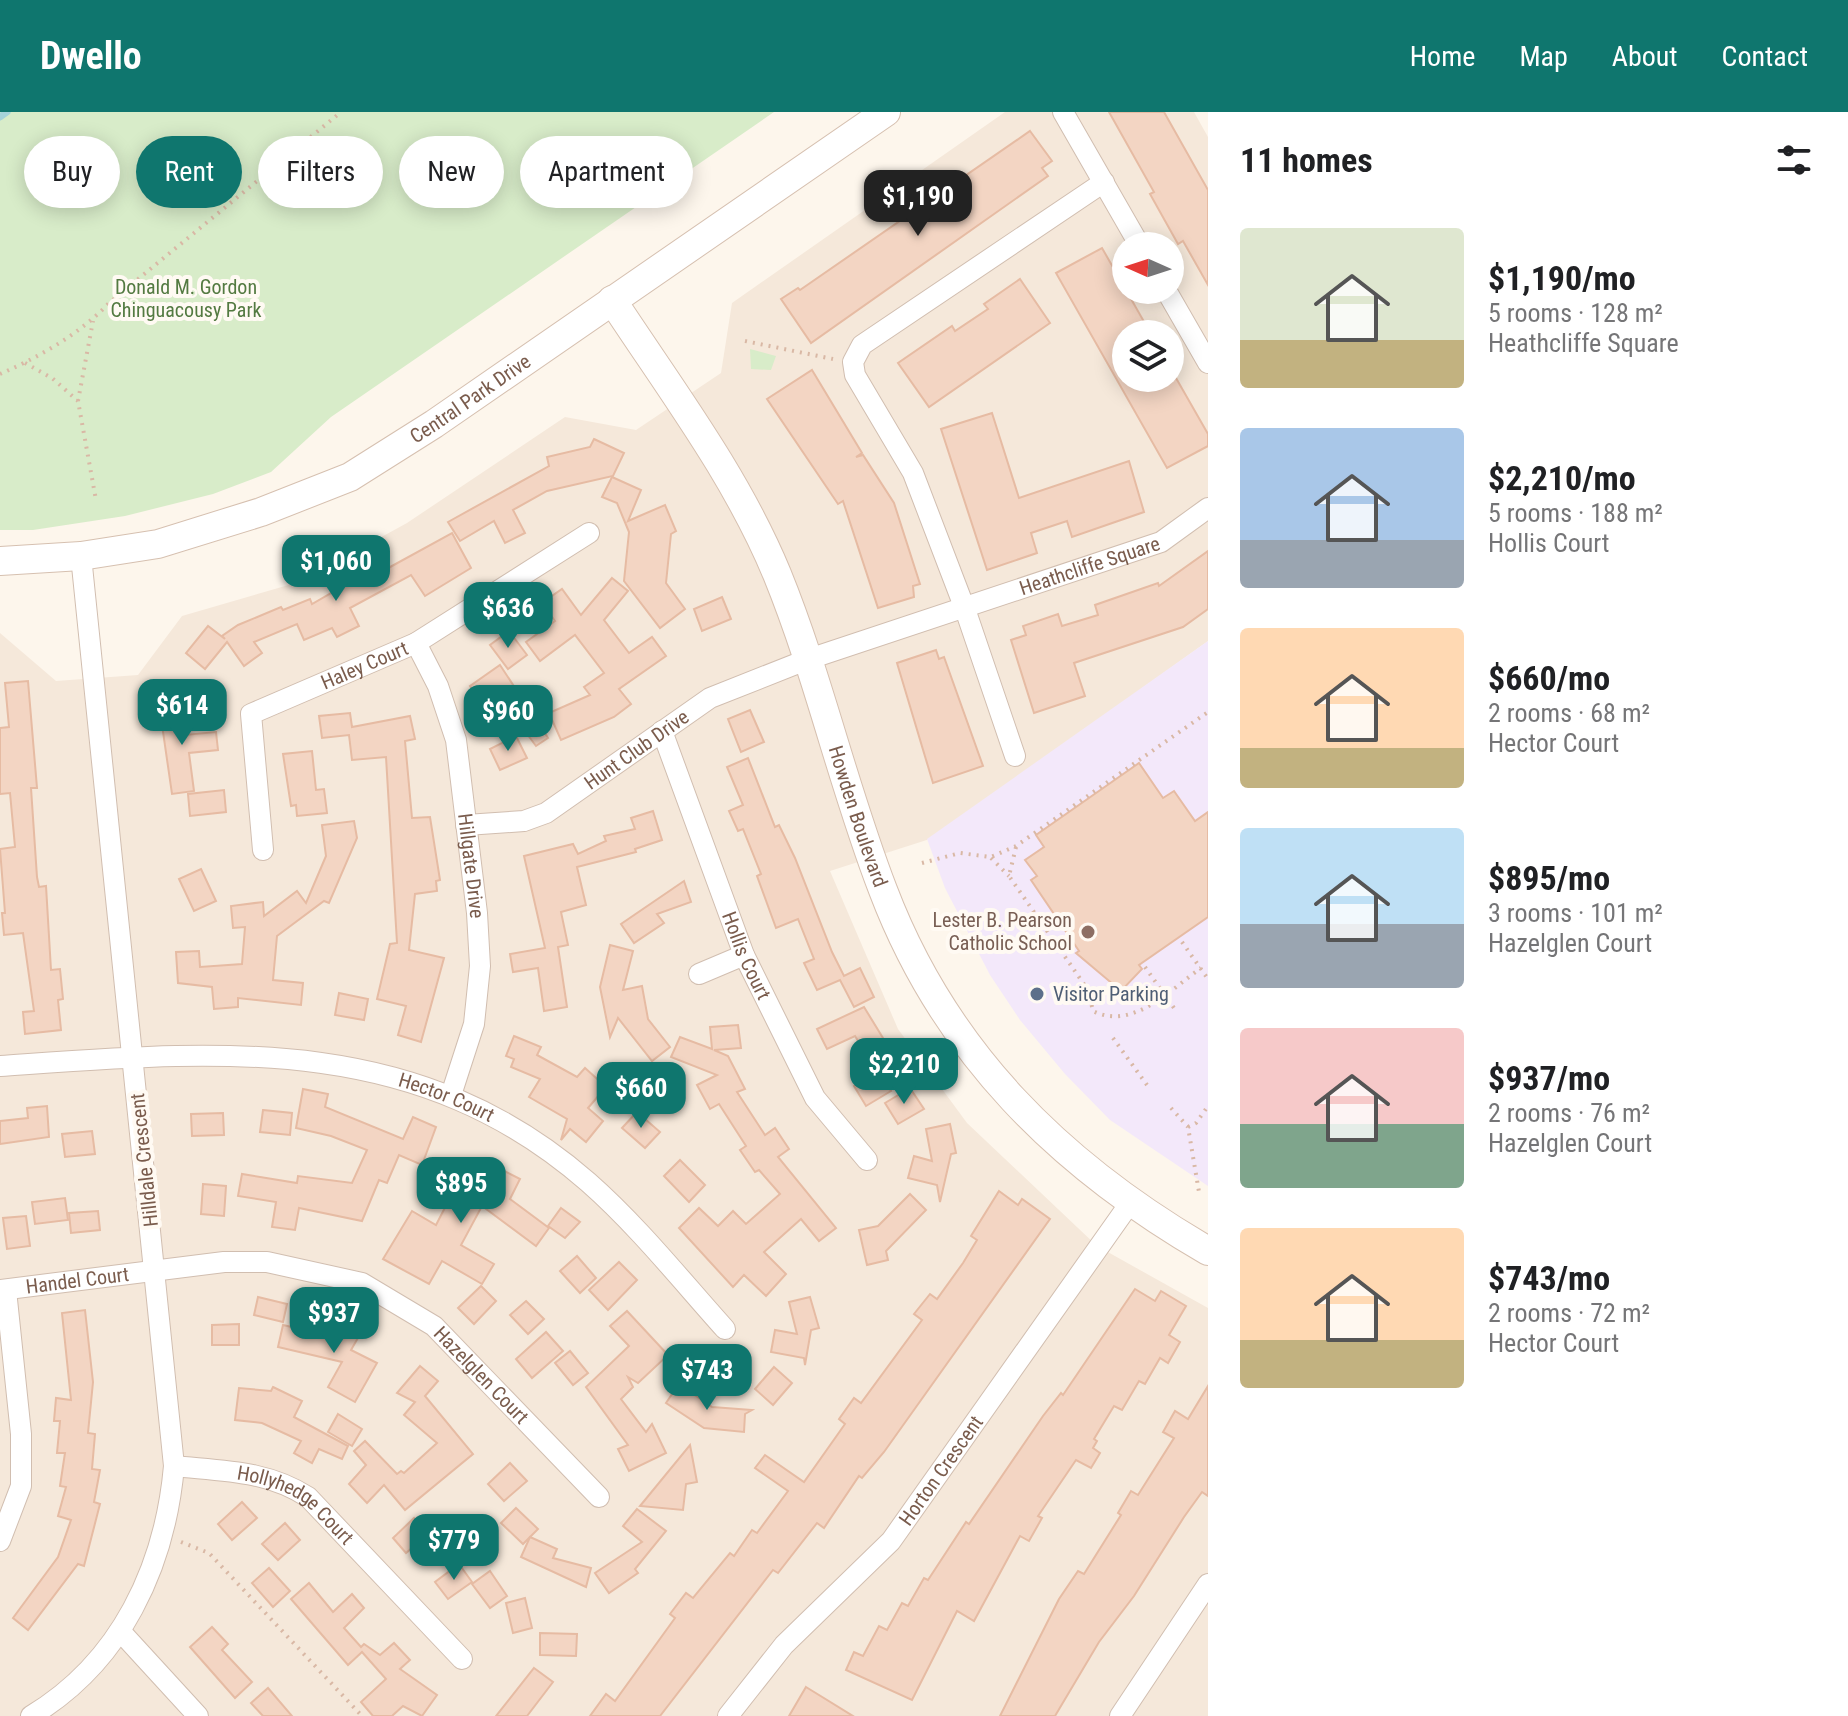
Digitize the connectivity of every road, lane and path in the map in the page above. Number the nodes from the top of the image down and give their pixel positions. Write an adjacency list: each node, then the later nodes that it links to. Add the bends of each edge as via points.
1 (341, 112): 8 (path)
2 (886, 112): 6 (street, Central Park Drive)
3 (1063, 112): 4 (street)
4 (1104, 182): 5 (street); 10 (street, via 862,345)
5 (1132, 232)
6 (612, 300): 18 (street, Central Park Drive, via 350,477 158,544); 22 (street, Howden Boulevard, via 721,462 752,518)
7 (1174, 304): 12 (street)
8 (93, 321): 11 (path); 14 (path)
9 (745, 341): 10 (path)
10 (853, 362): 20 (street, via 855,375 913,473)
11 (25, 363): 13 (path); 14 (path)
12 (1208, 363)
13 (0, 374)
14 (78, 401): 15 (path)
15 (96, 500)
16 (1208, 508): 20 (street, Heathcliffe Square, via 1161,542)
17 (589, 533): 21 (street, Haley Court)
18 (81, 556): 19 (street, Central Park Drive); 41 (street, Hilldale Crescent)
19 (0, 561)
20 (965, 609): 22 (street, Heathcliffe Square); 25 (street)
21 (416, 643): 26 (street, Hillgate Drive, via 456,740); 28 (street, Haley Court, via 251,714)
22 (806, 660): 24 (street, Hunt Club Drive, via 710,698); 50 (street, Howden Boulevard, via 883,892 931,991 966,1043 1038,1128)
23 (1208, 712): 27 (path)
24 (662, 731): 26 (street, Hunt Club Drive, via 546,813 524,821); 33 (street, Hollis Court)
25 (1015, 756)
26 (466, 825): 44 (street, Hillgate Drive, via 480,966 474,1024)
27 (1016, 846): 29 (path); 31 (path)
28 (263, 850)
29 (991, 857): 30 (path, via 960,853); 31 (path)
30 (922, 863)
31 (1009, 876): 38 (path, via 1088,990 1093,1011 1117,1018 1137,1013)
32 (1182, 942): 35 (path)
33 (744, 955): 36 (street); 48 (street, Hollis Court, via 815,1098)
34 (1145, 967): 38 (path)
35 (1201, 968): 37 (path); 38 (path)
36 (699, 974)
37 (1208, 979)
38 (1164, 994): 39 (path)
39 (1174, 1008)
40 (1113, 1038): 43 (path)
41 (133, 1058): 42 (street, Hector Court); 44 (street, Hector Court, via 276,1056 413,1080); 52 (street, Hilldale Crescent)
42 (0, 1066)
43 (1147, 1085)
44 (451, 1095): 54 (street, Hector Court, via 524,1135 589,1183)
45 (1208, 1106): 47 (path)
46 (1171, 1108): 47 (path)
47 (1188, 1127): 49 (path)
48 (867, 1160)
49 (1199, 1192)
50 (1130, 1203): 51 (street, Howden Boulevard); 65 (street, Horton Crescent, via 891,1541 784,1645)
51 (1208, 1251)
52 (155, 1269): 53 (street, Handel Court); 55 (street, Hilldale Crescent); 56 (street, Hazelglen Court, via 267,1262 362,1283 434,1326)
53 (3, 1290): 58 (street, via 21,1434 21,1486)
54 (725, 1329)
55 (174, 1466): 57 (street, Hilldale Crescent); 61 (street, Hollyhedge Court, via 259,1474 308,1497)
56 (599, 1497)
57 (163, 1537): 60 (street, Hilldale Crescent, via 150,1578); 64 (path, via 209,1553)
58 (0, 1541)
59 (1208, 1584): 66 (street)
60 (121, 1632): 62 (street, Hilldale Crescent, via 89,1670); 63 (street)
61 (462, 1659)
62 (31, 1716)
63 (198, 1716)
64 (362, 1716)
65 (728, 1716)
66 (1120, 1716)

